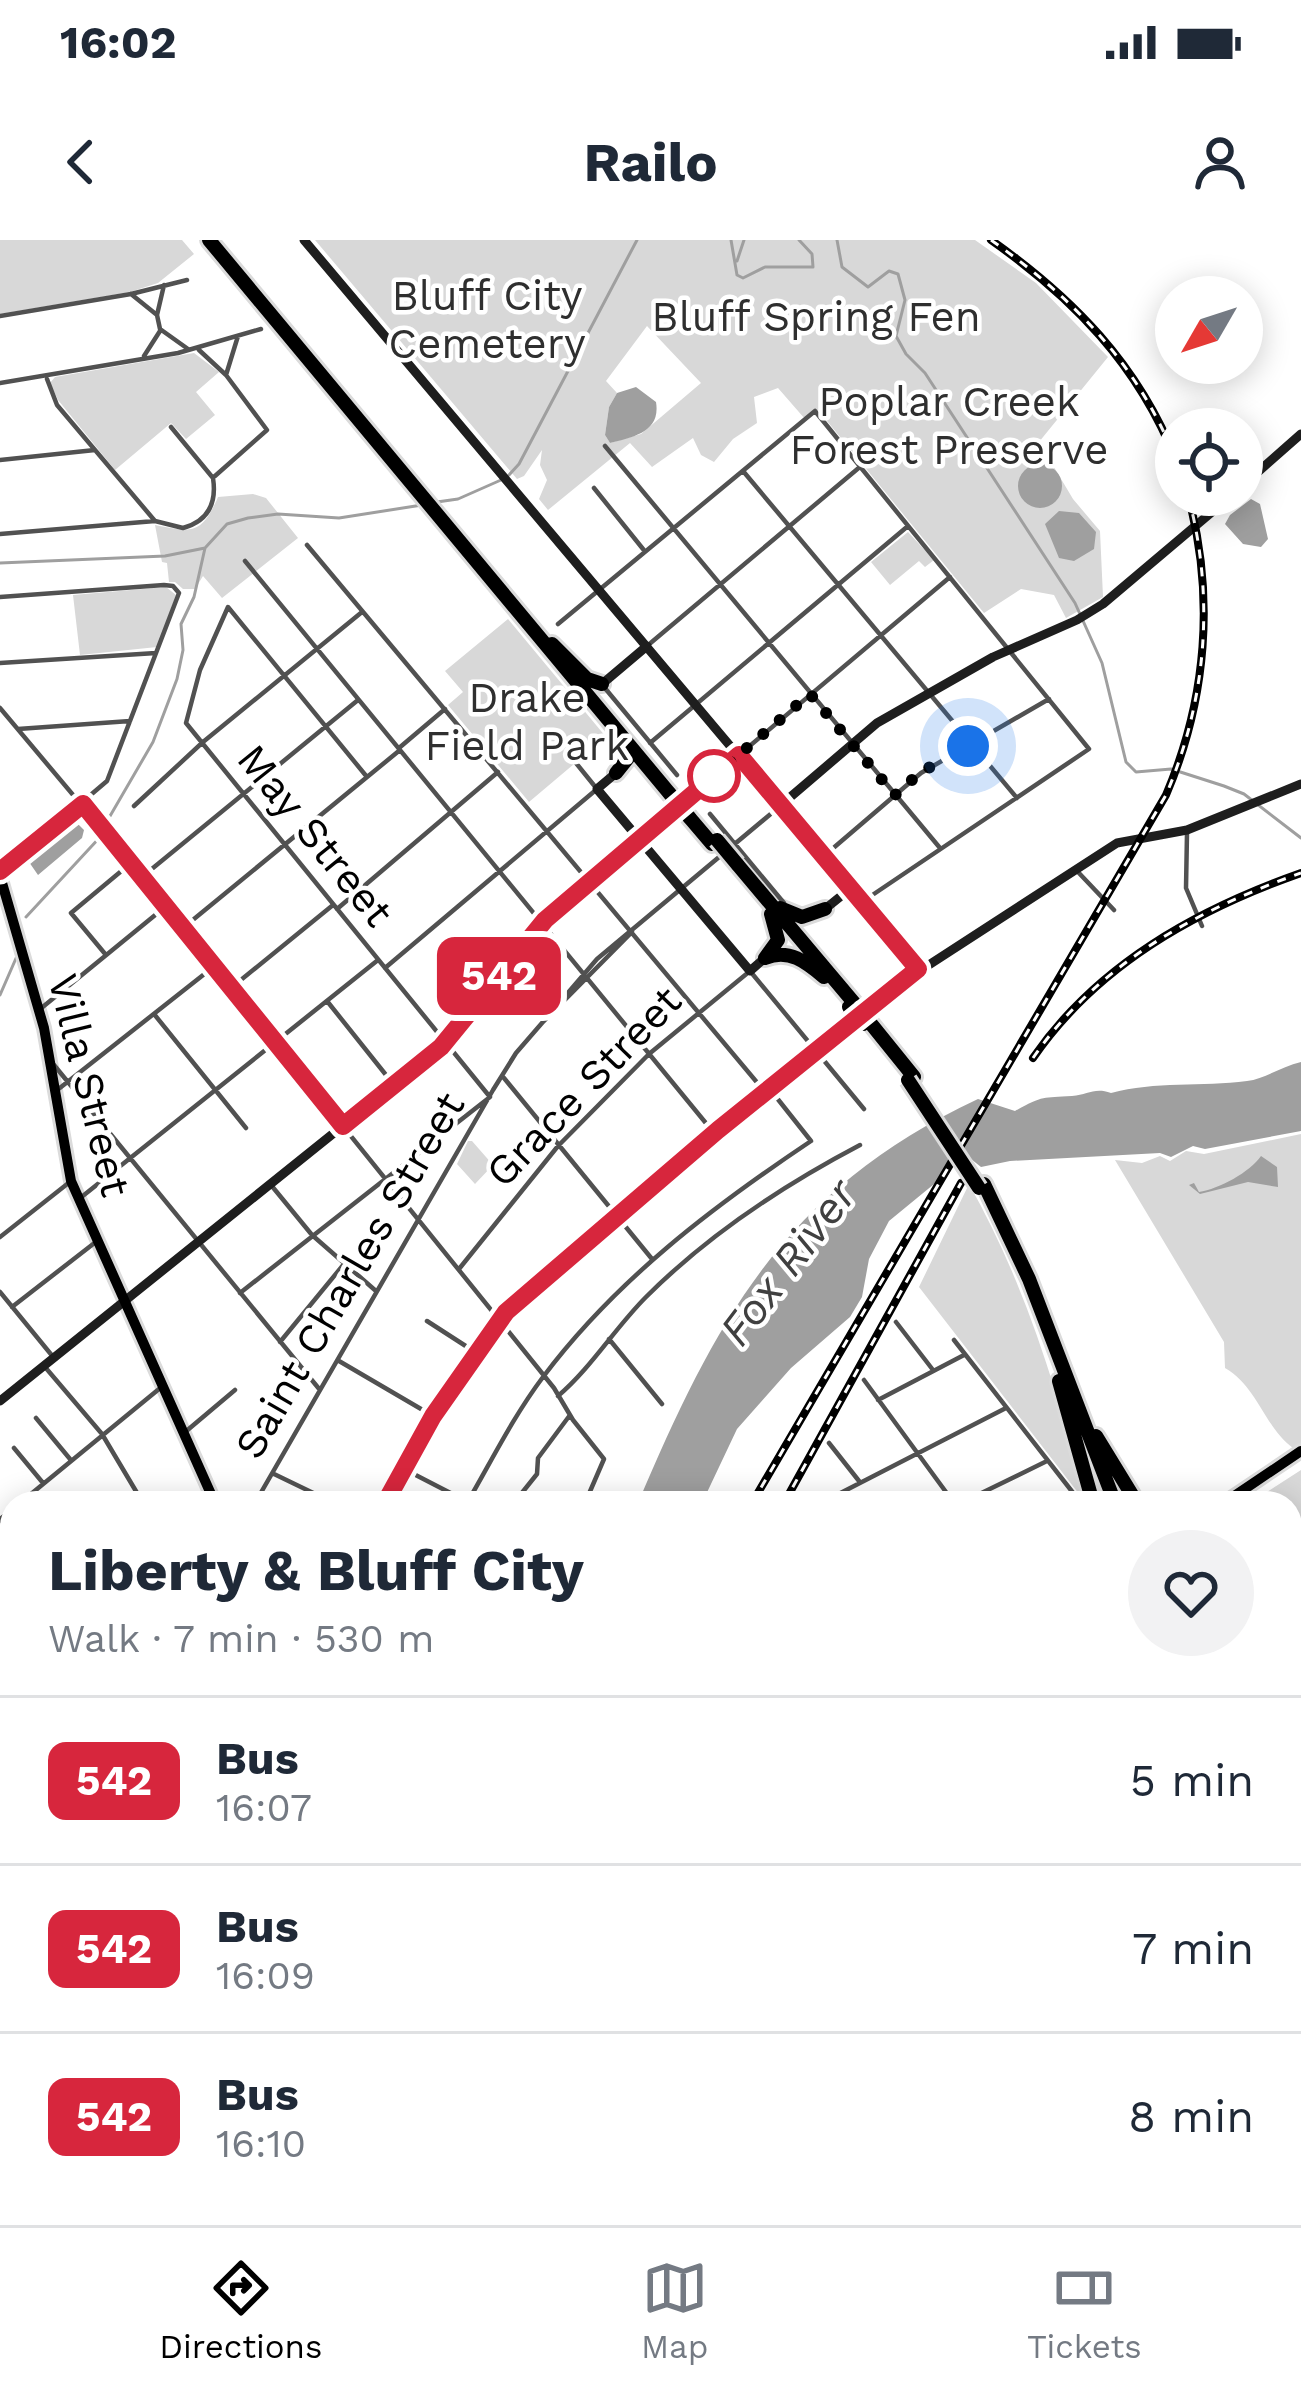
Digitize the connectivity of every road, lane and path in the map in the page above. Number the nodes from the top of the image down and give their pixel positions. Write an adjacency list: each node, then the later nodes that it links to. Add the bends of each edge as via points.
1 (212, 240): 26 (highway)
2 (304, 240): 39 (main road)
3 (187, 280): 4 (street)
4 (164, 284): 5 (street); 6 (street)
5 (131, 294): 6 (street); 7 (street)
6 (157, 315): 9 (street)
7 (0, 316)
8 (261, 328): 10 (street)
9 (160, 329): 11 (street); 12 (street)
10 (238, 336): 11 (street); 13 (street)
11 (198, 349): 12 (street); 13 (street)
12 (140, 360): 14 (street)
13 (226, 375): 24 (street, via 267,430)
14 (46, 376): 15 (street); 19 (street, via 58,405)
15 (0, 383)
16 (171, 427): 24 (street)
17 (1301, 434): 22 (main road)
18 (605, 446): 31 (street)
19 (95, 450): 20 (street); 28 (street)
20 (0, 460)
21 (861, 466): 23 (street, via 815,411); 29 (street); 30 (street)
22 (1263, 468)
23 (742, 471): 30 (street); 31 (street)
24 (213, 478): 28 (street, via 212,506 199,522 183,528)
25 (594, 488): 34 (street)
26 (433, 504): 44 (highway); 63 (highway)
27 (1207, 516): 48 (main road, Saint Charles Street, via 1090,613)
28 (155, 521): 32 (street)
29 (909, 525): 36 (street); 37 (street)
30 (789, 526): 37 (street); 38 (street)
31 (671, 530): 34 (street); 38 (street)
32 (0, 534)
33 (308, 545): 41 (street)
34 (645, 551): 39 (street)
35 (245, 561): 47 (street)
36 (951, 576): 43 (street); 48 (street)
37 (838, 585): 43 (street); 45 (street)
38 (719, 586): 45 (street); 46 (street)
39 (598, 590): 42 (street); 46 (main road)
40 (0, 598): 49 (street, via 164,585 178,590)
41 (363, 610): 47 (street); 59 (street)
42 (558, 624)
43 (881, 635): 53 (street); 54 (street)
44 (552, 644): 52 (highway); 75 (highway)
45 (768, 644): 53 (street); 57 (street)
46 (647, 646): 52 (main road); 57 (main road)
47 (316, 649): 51 (street); 56 (street)
48 (1009, 650): 54 (main road, Saint Charles Street); 55 (street)
49 (158, 652): 50 (street); 60 (street)
50 (0, 663)
51 (284, 675): 61 (street); 64 (street); 64 (street, May Street, via 228,607 186,723)
52 (602, 684): 65 (street)
53 (810, 694): 66 (street); 69 (street)
54 (930, 694): 66 (main road, Saint Charles Street); 67 (street)
55 (1048, 699): 67 (street); 79 (street, via 1089,749)
56 (358, 700): 61 (street); 68 (street)
57 (696, 705): 65 (street); 69 (main road)
58 (0, 708): 62 (street)
59 (445, 709): 68 (street); 71 (street)
60 (130, 721): 62 (street); 80 (street, via 107,782)
61 (325, 727): 73 (street); 77 (street)
62 (18, 729): 80 (street)
63 (622, 736): 72 (highway, via 628,758); 75 (highway)
64 (203, 742): 77 (street, May Street); 82 (street)
65 (650, 743): 75 (street)
66 (853, 744): 78 (street); 81 (main road, Saint Charles Street)
67 (972, 744): 78 (street); 79 (street)
68 (399, 749): 73 (street); 83 (street)
69 (739, 755): 81 (main road); 87 (main road)
70 (576, 764): 76 (street)
71 (498, 772): 83 (street); 86 (street)
72 (616, 773): 76 (main road)
73 (367, 777): 88 (street)
74 (1301, 784): 85 (main road)
75 (674, 787): 84 (highway, bridge)
76 (597, 789): 86 (street); 87 (main road)
77 (244, 794): 88 (street, May Street); 97 (street)
78 (895, 795): 90 (street); 91 (street)
79 (1017, 798): 90 (street)
80 (83, 804): 92 (street); 96 (street)
81 (781, 805): 89 (street, Saint Charles Street); 91 (main road)
82 (134, 806)
83 (451, 813): 95 (street); 105 (street)
84 (698, 815): 89 (street); 93 (highway, bridge)
85 (1187, 830): 94 (main road, via 1124,840); 110 (street, via 1186,888)
86 (547, 831): 95 (street); 98 (street)
87 (640, 839): 98 (main road); 100 (main road)
88 (285, 844): 105 (street, May Street); 111 (street)
89 (735, 845): 100 (street, Saint Charles Street); 103 (street)
90 (940, 848): 102 (street)
91 (824, 856): 99 (main road)
92 (131, 863): 97 (street); 113 (street, via 71,913)
93 (734, 866): 101 (highway); 108 (highway)
94 (1075, 867): 107 (street); 119 (main road)
95 (499, 872): 109 (street); 118 (street)
96 (0, 874): 126 (main road, Villa Street)
97 (142, 877): 104 (street)
98 (590, 881): 109 (main road); 112 (street)
99 (850, 888): 102 (main road); 106 (main road)
100 (682, 890): 112 (street, Saint Charles Street); 120 (main road)
101 (760, 891): 106 (highway, via 793,915); 114 (highway)
102 (862, 902): 119 (main road)
103 (784, 903)
104 (166, 906): 111 (street); 113 (street)
105 (335, 907): 116 (street, May Street); 123 (street)
106 (825, 909): 114 (highway, via 808,935)
107 (1114, 910)
108 (771, 914): 115 (highway, via 778,940); 122 (highway)
109 (542, 924): 121 (street); 130 (main road)
110 (1202, 926)
111 (183, 928): 117 (street)
112 (632, 932): 121 (street, Saint Charles Street); 127 (street)
113 (106, 955): 126 (street)
114 (814, 956): 125 (highway)
115 (764, 958): 120 (main road, Grace Street); 122 (highway, via 793,956)
116 (378, 960): 118 (street, May Street); 124 (street)
117 (214, 966): 123 (street); 128 (street)
118 (385, 968): 130 (street, May Street)
119 (918, 969): 131 (main road)
120 (749, 970): 127 (street, Grace Street); 131 (street)
121 (585, 977): 132 (street); 134 (street, Saint Charles Street)
122 (825, 979): 125 (highway)
123 (231, 988): 129 (street)
124 (327, 1001): 129 (street); 136 (street)
125 (852, 1005): 175 (highway, bridge, via 981,1186)
126 (39, 1010): 133 (main road, Villa Street)
127 (699, 1012): 132 (street, Grace Street); 138 (street)
128 (154, 1014): 135 (street); 137 (street)
129 (275, 1042): 137 (street); 142 (street)
130 (445, 1043): 136 (main road); 140 (street, May Street)
131 (816, 1050): 138 (main road); 141 (street)
132 (649, 1054): 144 (street); 146 (street, Grace Street)
133 (51, 1064): 135 (street); 139 (main road, Villa Street)
134 (502, 1076): 140 (street, Saint Charles Street); 146 (street)
135 (69, 1082): 139 (street); 147 (street)
136 (394, 1085): 142 (main road)
137 (216, 1090): 143 (street); 147 (street)
138 (766, 1090): 144 (main road); 158 (street, via 811,1141)
139 (56, 1091): 149 (main road, Villa Street)
140 (490, 1097): 148 (street); 153 (street, Saint Charles Street)
141 (864, 1108)
142 (343, 1126): 148 (street); 150 (main road)
143 (246, 1128)
144 (714, 1133): 152 (main road)
145 (860, 1145): 169 (street, via 729,1226)
146 (558, 1146): 152 (street); 160 (street, Grace Street)
147 (130, 1158): 151 (street); 157 (street)
148 (385, 1178): 153 (street); 154 (street)
149 (70, 1181): 151 (main road, Villa Street); 155 (street)
150 (271, 1184): 154 (street); 157 (main road)
151 (79, 1199): 156 (main road, Villa Street)
152 (615, 1216): 158 (street); 166 (main road)
153 (418, 1219): 160 (street); 162 (street, Saint Charles Street)
154 (312, 1235): 159 (street); 163 (street)
155 (0, 1237)
156 (98, 1240): 164 (main road, Villa Street); 165 (street)
157 (199, 1242): 163 (street); 164 (main road)
158 (652, 1259): 179 (street)
159 (344, 1264): 162 (street); 171 (street)
160 (459, 1269): 166 (street)
161 (0, 1292): 165 (street)
162 (376, 1292): 176 (street, Saint Charles Street)
163 (241, 1293): 171 (street)
164 (125, 1301): 174 (main road); 181 (main road, Villa Street)
165 (12, 1307): 174 (street)
166 (499, 1320): 172 (main road); 179 (street)
167 (427, 1321): 172 (street)
168 (896, 1322): 178 (street)
169 (609, 1338): 184 (street); 187 (street)
170 (954, 1340): 173 (street)
171 (280, 1342): 183 (street)
172 (475, 1352): 190 (main road)
173 (965, 1354): 178 (street); 188 (street)
174 (54, 1358): 177 (main road)
175 (1056, 1359): 218 (highway); 219 (highway); 220 (highway)
176 (338, 1360): 183 (street, Saint Charles Street); 190 (street)
177 (44, 1366): 186 (main road); 193 (street)
178 (933, 1371): 185 (street)
179 (544, 1376): 184 (street); 211 (street)
180 (864, 1381): 185 (street)
181 (163, 1385): 192 (main road, Villa Street); 193 (street)
182 (236, 1390): 192 (street)
183 (320, 1390): 201 (street, Saint Charles Street)
184 (558, 1396): 189 (street)
185 (878, 1400): 196 (street)
186 (0, 1401)
187 (662, 1404)
188 (1006, 1408): 196 (street); 199 (street)
189 (571, 1415): 212 (street); 213 (street, via 604,1459)
190 (433, 1416): 200 (main road)
191 (36, 1418): 198 (street)
192 (184, 1432): 206 (main road, Villa Street)
193 (101, 1434): 198 (street); 204 (street)
194 (829, 1443): 202 (street)
195 (14, 1448): 203 (street)
196 (919, 1451): 202 (street); 215 (street)
197 (1301, 1451): 221 (main road)
198 (70, 1460): 203 (street)
199 (1047, 1461): 216 (street); 217 (street)
200 (403, 1468): 209 (main road); 210 (street)
201 (273, 1473): 207 (street, Saint Charles Street); 208 (street)
202 (859, 1481): 214 (street)
203 (43, 1483): 205 (street)
204 (137, 1490)
205 (34, 1491)
206 (210, 1491)
207 (262, 1491)
208 (309, 1491)
209 (391, 1491)
210 (445, 1491)
211 (473, 1491)
212 (523, 1491)
213 (590, 1491)
214 (842, 1491)
215 (948, 1491)
216 (983, 1491)
217 (1071, 1491)
218 (1090, 1491)
219 (1107, 1491)
220 (1130, 1491)
221 (1242, 1491)

